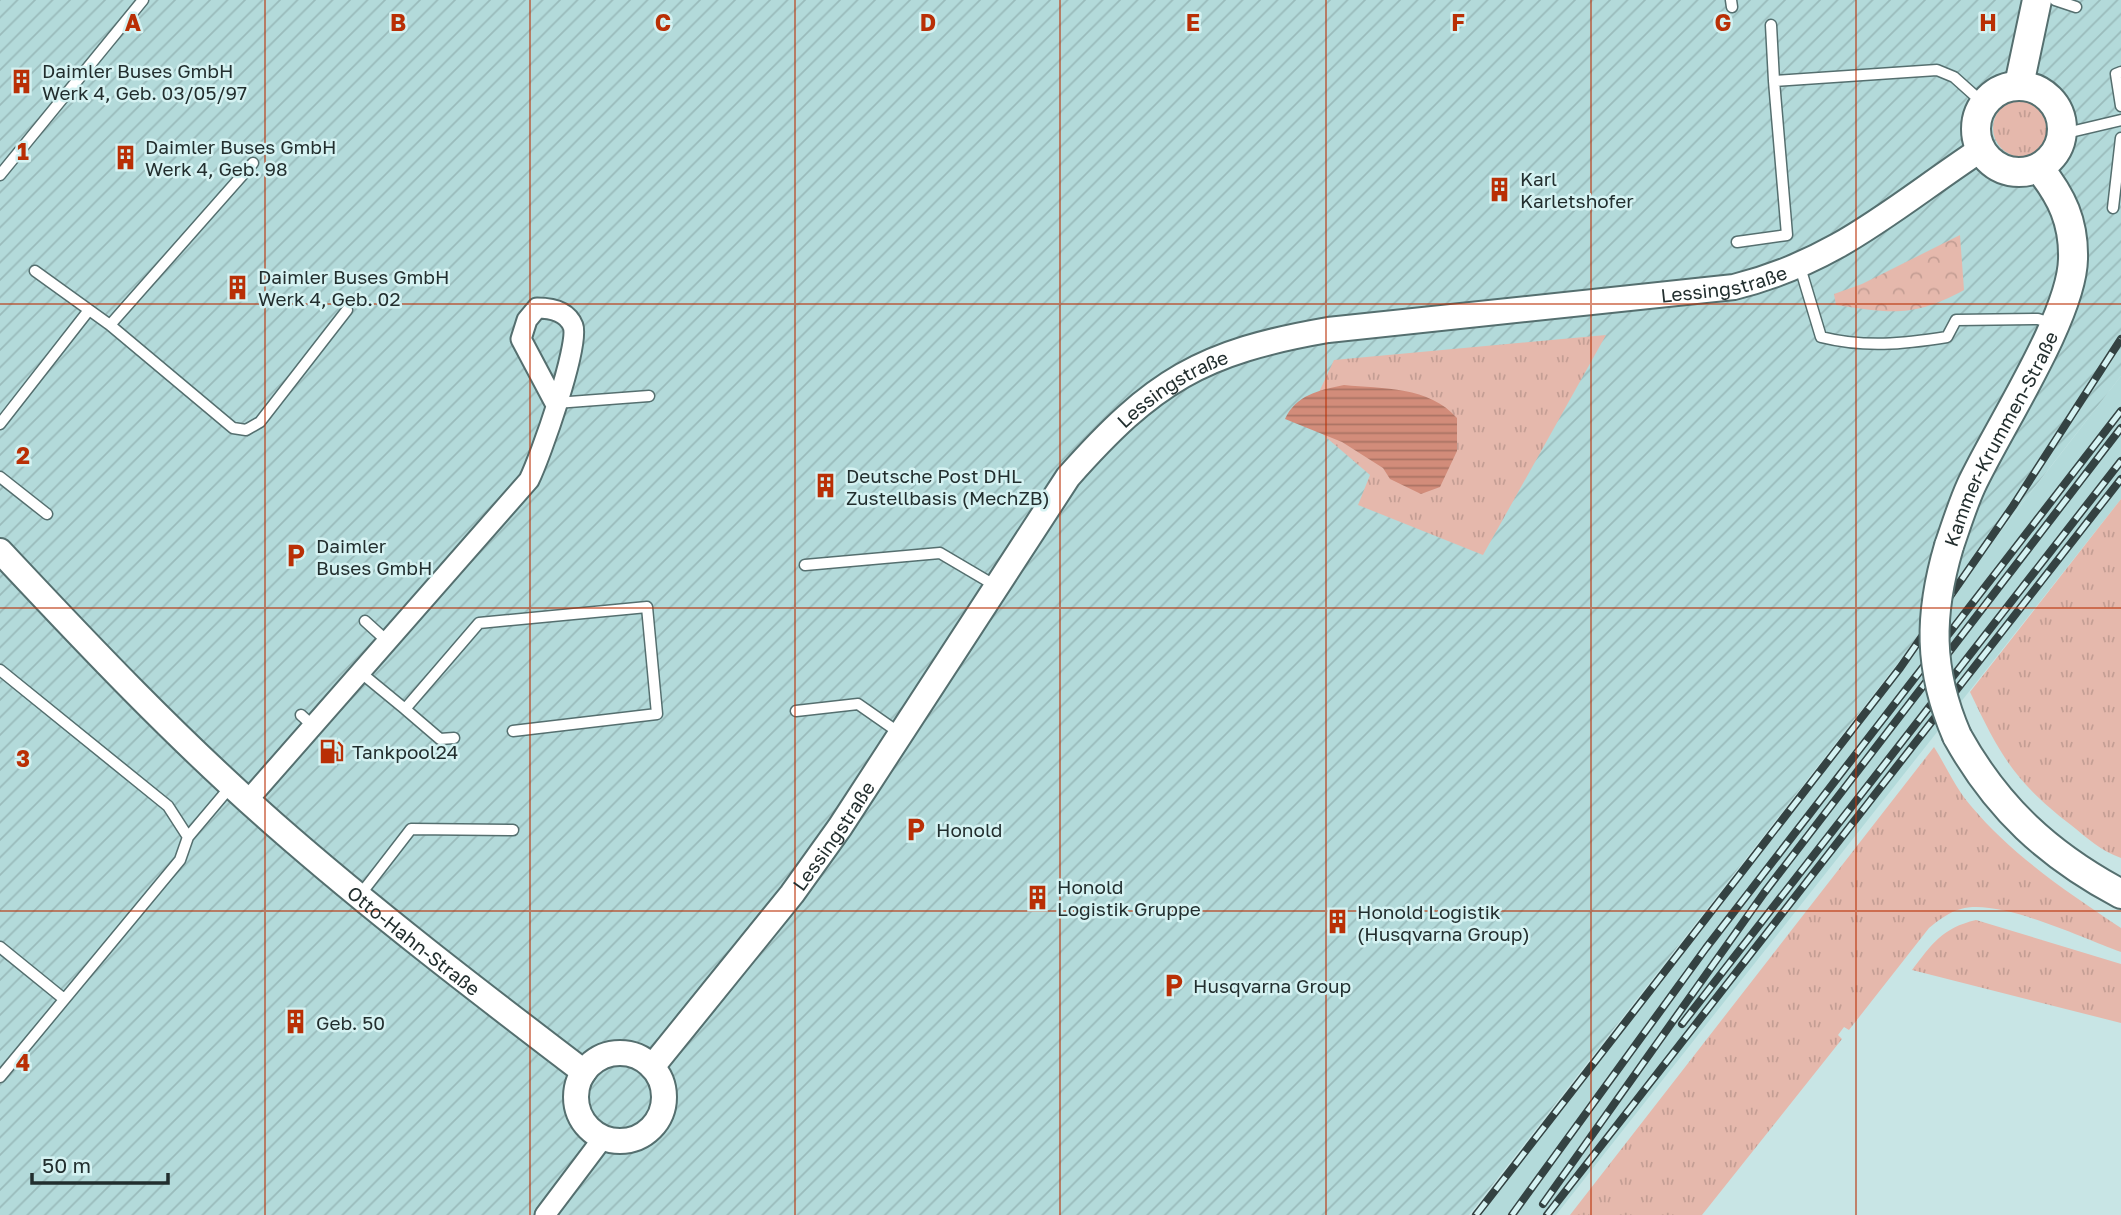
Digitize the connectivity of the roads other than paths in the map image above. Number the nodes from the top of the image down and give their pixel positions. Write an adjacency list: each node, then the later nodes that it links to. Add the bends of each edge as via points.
1 (143, 0): 17 (lane)
2 (2037, 0): 8 (main road)
3 (2055, 0): 4 (lane)
4 (2076, 8)
5 (1771, 25): 7 (lane)
6 (2121, 72): 10 (lane, via 2116,75)
7 (1774, 81): 9 (lane, via 1937,70 1954,77); 19 (lane, via 1787,235)
8 (2019, 85): 9 (main road, via 1994,93); 12 (main road, via 2051,99 2062,121)
9 (1983, 103): 14 (main road, via 1975,134)
10 (2121, 106)
11 (2121, 120): 12 (lane)
12 (2062, 134): 16 (main road, via 2051,158)
13 (2121, 138): 18 (lane)
14 (1980, 150): 16 (main road, via 1998,167 2012,172); 20 (street, Lessingstraße, via 1879,222)
15 (253, 163): 25 (lane)
16 (2039, 168): 24 (main road, Kammer-Krummen-Straße, via 2069,214 2072,236 2073,263)
17 (0, 175)
18 (2113, 208)
19 (1737, 242)
20 (1800, 267): 24 (lane, via 1821,337 1852,345 1947,337 1956,320 2038,318); 33 (street, Lessingstraße, via 1734,287 1328,330 1232,351 1169,381 1110,429 1068,478)
21 (34, 271): 22 (lane)
22 (89, 310): 25 (lane); 28 (lane)
23 (347, 310): 25 (lane, via 260,422 246,430 233,428)
24 (2054, 324): 46 (main road, Kammer-Krummen-Straße, bridge, via 1970,488 1937,588 1933,643 1940,688 1957,736 1979,776 2009,812 2050,849)
25 (110, 325)
26 (649, 396): 27 (lane)
27 (555, 404): 35 (street, via 529,480)
28 (0, 424)
29 (0, 477): 30 (lane)
30 (47, 514)
31 (0, 551): 43 (street, Otto-Hahn-Straße, via 104,662)
32 (805, 565): 33 (lane, via 940,553)
33 (996, 587): 41 (street, Lessingstraße)
34 (365, 621): 35 (lane)
35 (387, 641): 37 (street)
36 (0, 670): 45 (lane, via 168,806)
37 (360, 672): 38 (lane); 43 (street)
38 (405, 709): 40 (lane, via 479,623 647,607 657,714); 42 (lane, via 440,739)
39 (796, 712): 41 (lane, via 858,704)
40 (513, 731)
41 (902, 734): 50 (street, Lessingstraße, via 792,894)
42 (454, 738)
43 (240, 793): 45 (lane); 47 (street, Otto-Hahn-Straße)
44 (513, 830): 47 (lane, via 411,829)
45 (188, 837): 49 (lane, via 180,860)
46 (2121, 894)
47 (360, 896): 51 (street, Otto-Hahn-Straße)
48 (0, 947): 49 (lane)
49 (64, 999): 52 (lane)
50 (652, 1067): 51 (street, via 642,1059 617,1053 604,1056); 53 (street, via 663,1090 659,1117 645,1132 625,1142)
51 (584, 1072): 53 (street, via 576,1099 579,1113)
52 (0, 1077)
53 (603, 1138): 54 (street)
54 (545, 1215)

